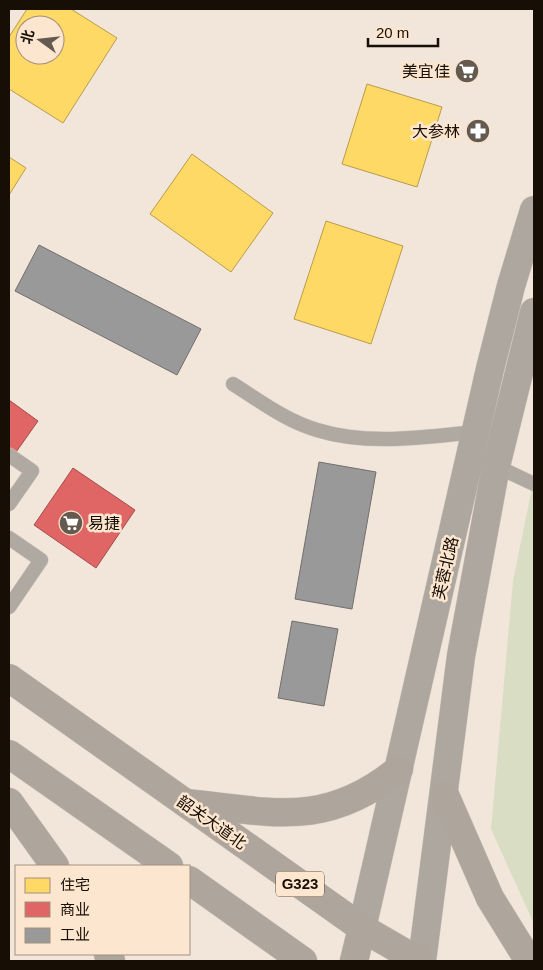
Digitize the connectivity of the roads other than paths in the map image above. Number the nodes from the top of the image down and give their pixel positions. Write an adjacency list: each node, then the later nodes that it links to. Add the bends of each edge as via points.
1 (534, 210): 4 (main road, 芙蓉北路, via 511,286)
2 (534, 312): 6 (main road, 芙蓉北路)
3 (234, 384): 4 (lane, via 282,415 316,430 343,436 375,439)
4 (476, 432): 13 (main road, 芙蓉北路)
5 (9, 455): 8 (lane, via 32,471)
6 (496, 466): 7 (lane); 14 (main road, 芙蓉北路, via 450,730)
7 (534, 484)
8 (9, 504)
9 (9, 538): 10 (lane, via 41,560)
10 (9, 608)
11 (9, 678): 16 (highway, 韶关大道北 / G323)
12 (9, 754): 18 (highway)
13 (399, 769): 16 (highway, via 359,798 311,811 283,813); 20 (main road, 芙蓉北路)
14 (445, 795): 23 (main road, 芙蓉北路); 24 (highway, via 490,898)
15 (9, 802): 17 (highway)
16 (185, 803): 20 (highway, 韶关大道北 / G323)
17 (54, 865)
18 (168, 865)
19 (190, 881): 21 (highway)
20 (362, 928): 22 (highway); 23 (highway, 韶关大道北 / G323)
21 (303, 961)
22 (354, 961)
23 (420, 961)
24 (529, 961)

